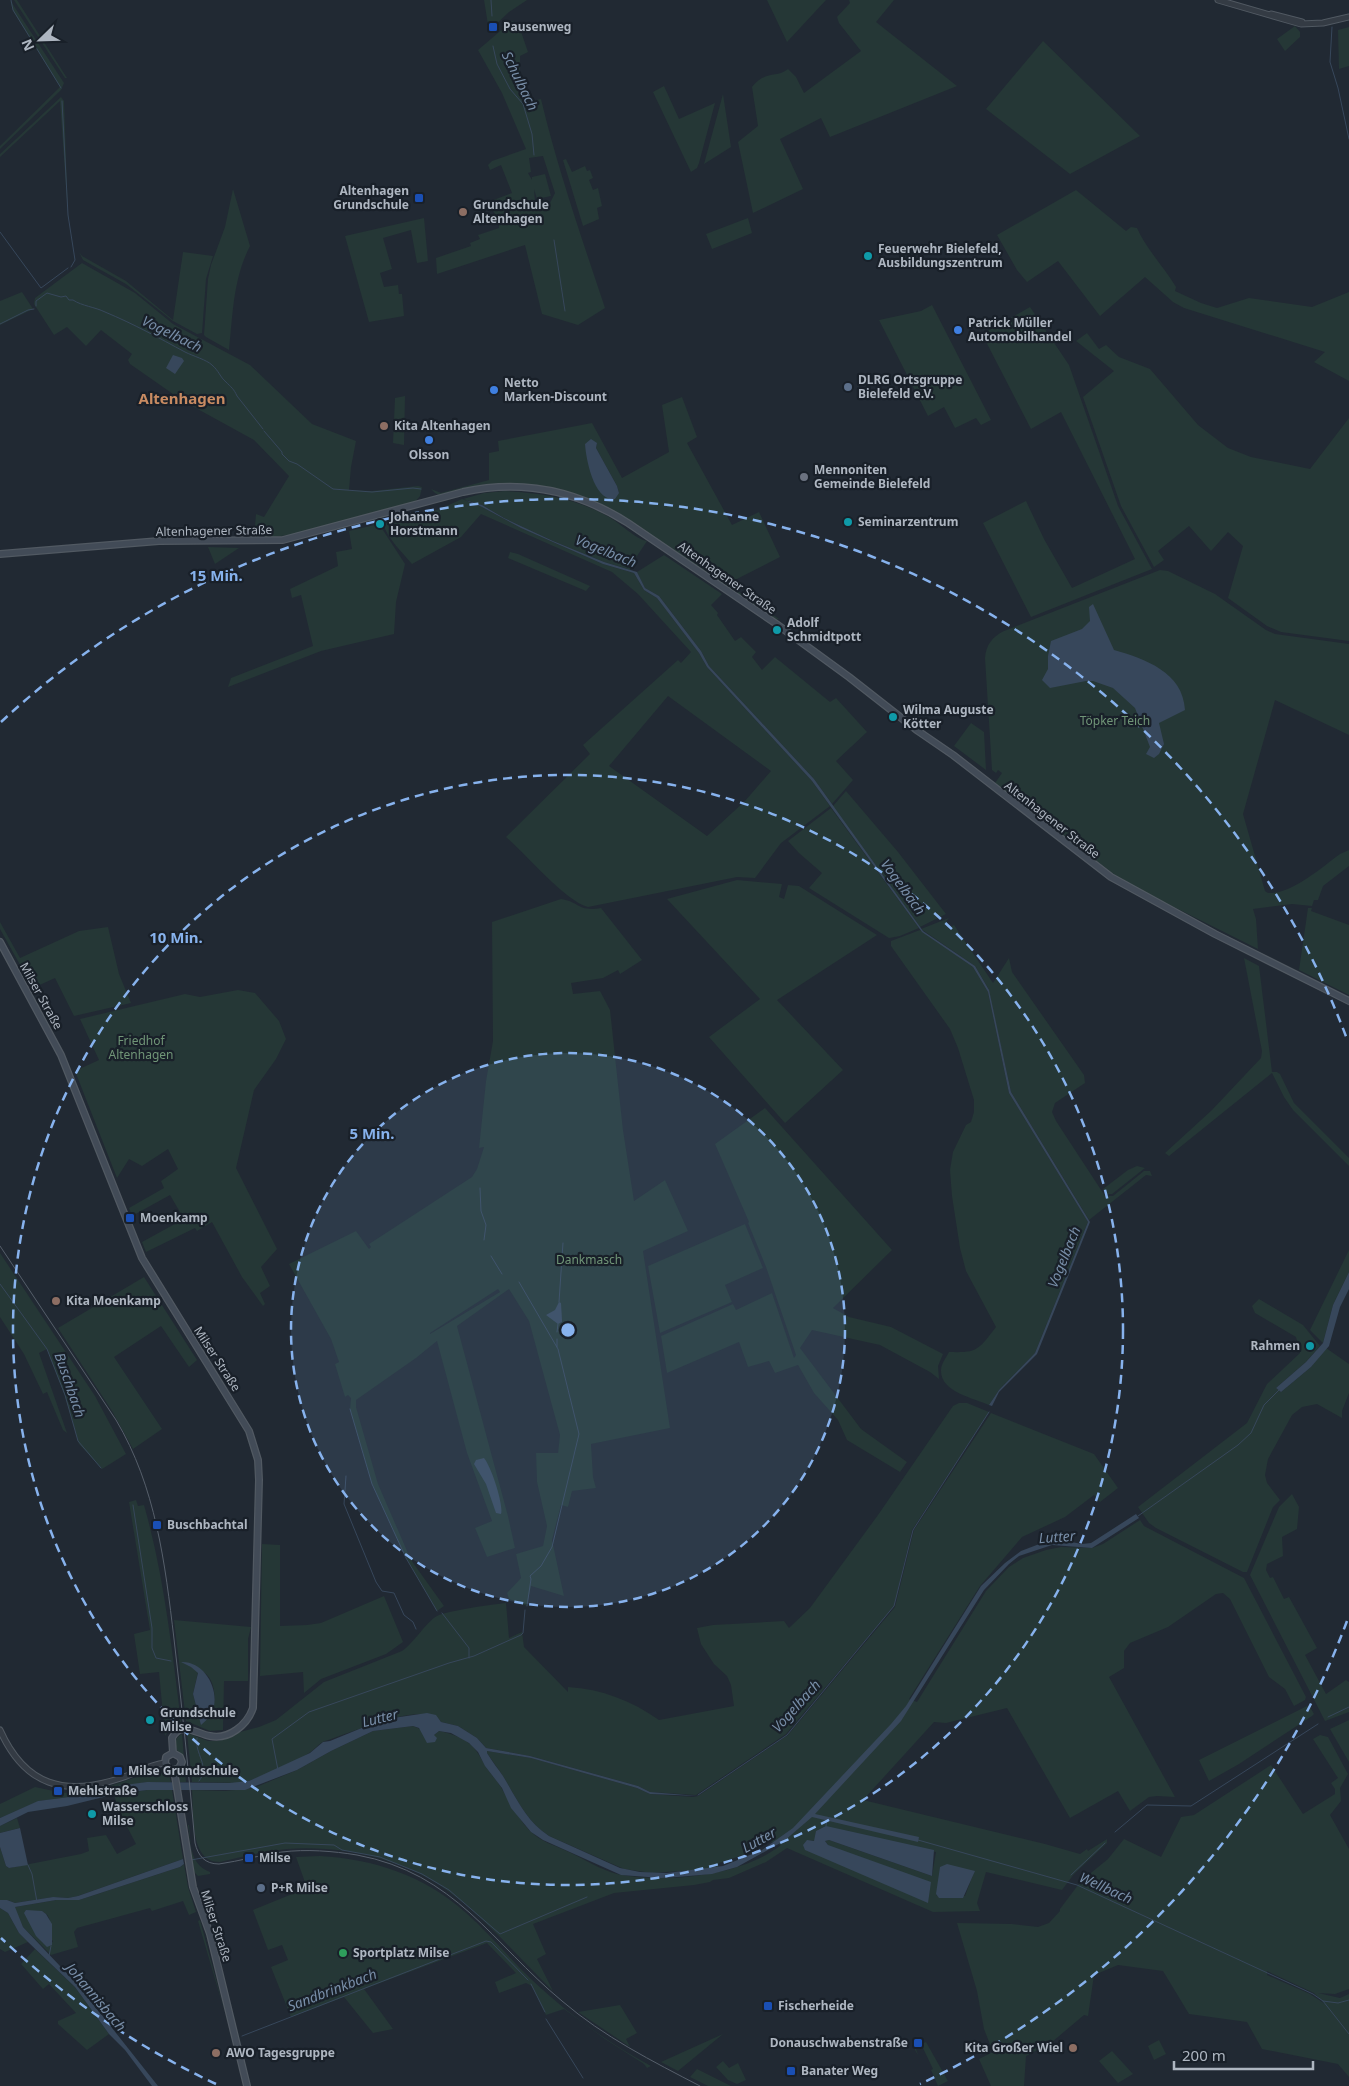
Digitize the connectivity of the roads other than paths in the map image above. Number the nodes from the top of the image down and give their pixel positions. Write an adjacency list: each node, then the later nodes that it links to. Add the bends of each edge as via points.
1 (1218, 0): 2 (street, via 1309,24)
2 (1349, 17)
3 (0, 554): 5 (main road, Altenhagener Straße, via 159,541 283,540 493,487 537,488 578,498 628,522 775,623 1122,884)
4 (0, 942): 7 (main road, Milser Straße, via 58,1047 142,1258 242,1417 256,1450 259,1480 253,1708 244,1725 224,1736 210,1736 185,1728 178,1730 172,1738)
5 (1349, 1001)
6 (0, 1730): 8 (street, via 11,1752 25,1769 36,1778 54,1785 77,1787 99,1784)
7 (173, 1753): 8 (main road, via 166,1757); 9 (main road, via 182,1762)
8 (165, 1763): 9 (main road)
9 (174, 1773): 10 (main road, Milser Straße, via 195,1894 213,1945)
10 (247, 2086)

